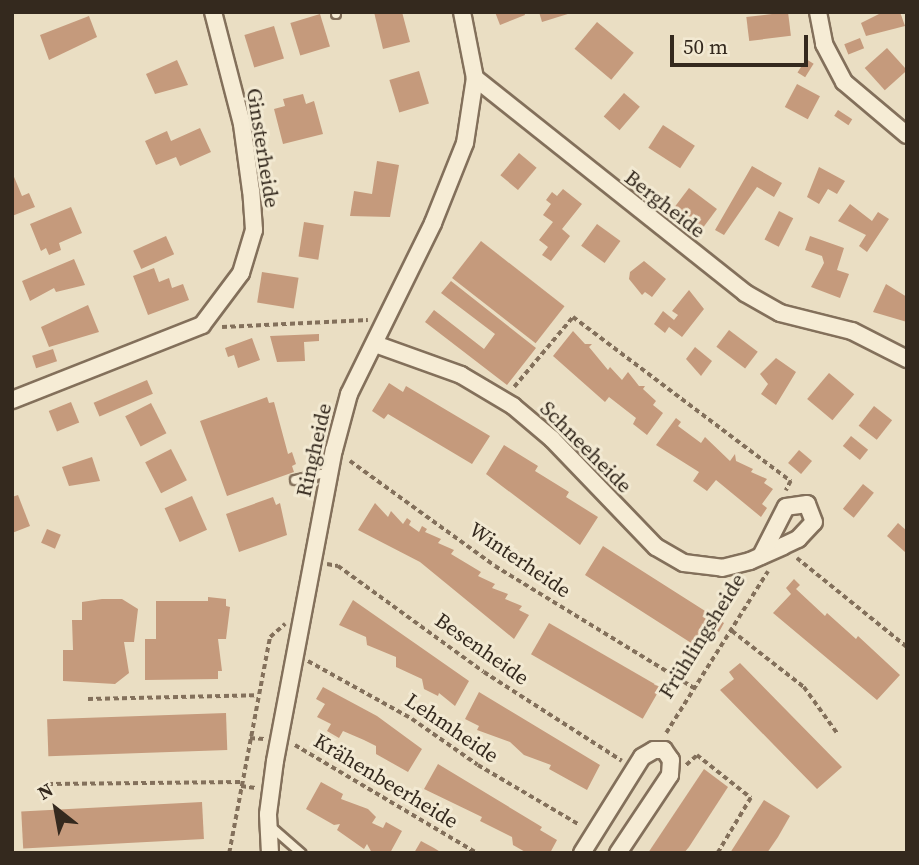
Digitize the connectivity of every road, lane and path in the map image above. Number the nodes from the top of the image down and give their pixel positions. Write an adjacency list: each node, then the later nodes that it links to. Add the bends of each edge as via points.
1 (213, 12): 7 (street, Ginsterheide, via 242,124 254,230 241,273)
2 (462, 12): 4 (street)
3 (818, 12): 5 (street, via 824,44 844,82)
4 (475, 78): 6 (street, Ringheide, via 465,144); 9 (street, Bergheide, via 514,114 761,304 800,320 852,331)
5 (907, 135)
6 (388, 319): 7 (path); 8 (street, Ringheide)
7 (195, 328): 10 (street, Ginsterheide)
8 (375, 344): 11 (street, Schneeheide, via 461,375); 12 (street, Ringheide, via 349,394)
9 (907, 359)
10 (12, 400)
11 (504, 400): 15 (path, via 573,317 791,481); 17 (street, Schneeheide, via 533,421 666,554 695,567 712,568)
12 (334, 450): 13 (street, Ringheide); 23 (path, Winterheide, via 495,566)
13 (329, 472): 14 (lane); 18 (street, Ringheide)
14 (295, 480)
15 (786, 507): 16 (street, Schneeheide, via 807,504 814,522 805,534); 17 (street)
16 (783, 547): 17 (street, Schneeheide); 20 (path, Frühlingsheide); 21 (path)
17 (761, 556)
18 (311, 561): 19 (street, Ringheide); 29 (path, Besenheide, via 338,566 484,673)
19 (300, 619): 22 (street, Ringheide); 24 (path, via 273,631)
20 (732, 631): 23 (path, Frühlingsheide); 26 (path, via 804,687)
21 (907, 647)
22 (293, 658): 27 (street, Ringheide); 34 (path, Lehmheide, via 312,662 357,686)
23 (694, 688): 28 (path, Frühlingsheide)
24 (258, 695): 25 (path); 31 (path)
25 (88, 699)
26 (837, 733)
27 (279, 740): 33 (street, Ringheide); 38 (path, Krähenbeerheide, via 288,741)
28 (660, 749): 29 (street, via 645,754); 30 (street, via 670,756)
29 (634, 769): 34 (street)
30 (672, 769): 40 (street); 41 (path, via 697,755 751,798)
31 (241, 782): 32 (path); 35 (path)
32 (48, 785)
33 (268, 824): 36 (street, Ringheide); 37 (lane)
34 (591, 833): 39 (street)
35 (229, 853)
36 (270, 853)
37 (301, 853)
38 (477, 853)
39 (582, 853)
40 (618, 853)
41 (718, 853)

